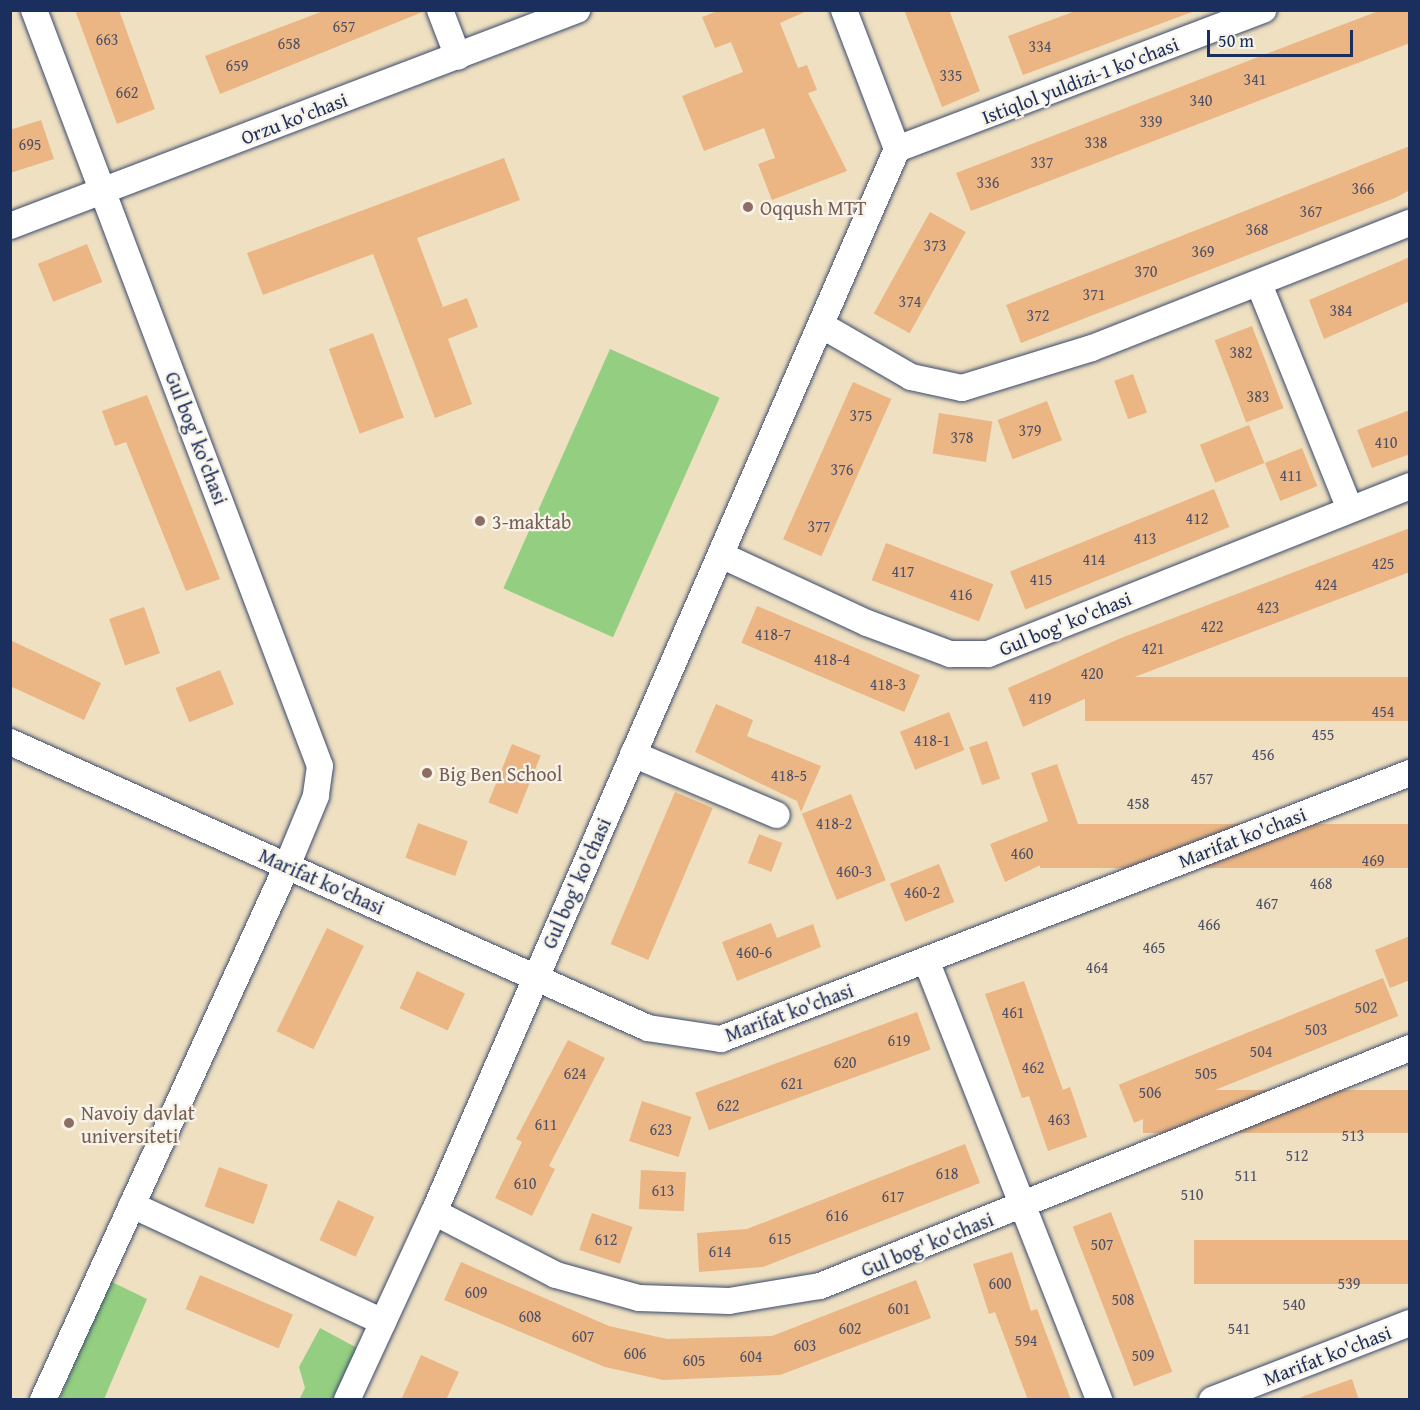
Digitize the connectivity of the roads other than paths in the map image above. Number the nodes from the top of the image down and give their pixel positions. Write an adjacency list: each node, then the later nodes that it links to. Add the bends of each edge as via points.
1 (34, 10): 8 (street, Gul bog' ko'chasi)
2 (440, 10): 6 (street)
3 (577, 10): 6 (street, Orzu ko'chasi)
4 (844, 10): 7 (street)
5 (1263, 10): 7 (street, Istiqlol yuldizi-1 ko'chasi)
6 (458, 57): 8 (street, Orzu ko'chasi)
7 (897, 149): 12 (street, Gul bog' ko'chasi)
8 (104, 190): 10 (street, Orzu ko'chasi); 20 (street, Gul bog' ko'chasi, via 320,766 316,796)
9 (1410, 223): 11 (street)
10 (10, 226)
11 (1260, 284): 12 (street, via 1092,348 962,388 911,377); 14 (street)
12 (821, 325): 15 (street, Gul bog' ko'chasi)
13 (1410, 486): 14 (street, Gul bog' ko'chasi)
14 (1350, 509): 15 (street, Gul bog' ko'chasi, via 988,654 950,654 867,623)
15 (721, 555): 17 (street, Gul bog' ko'chasi)
16 (10, 742): 20 (street, Marifat ko'chasi)
17 (633, 754): 19 (street); 22 (street, Gul bog' ko'chasi)
18 (1410, 773): 21 (street, Marifat ko'chasi)
19 (777, 815)
20 (287, 866): 22 (street, Marifat ko'chasi); 24 (street, Gul bog' ko'chasi)
21 (926, 960): 22 (street, Marifat ko'chasi, via 721,1039 648,1028); 25 (street)
22 (536, 974): 26 (street, Gul bog' ko'chasi)
23 (1410, 1048): 25 (street, Gul bog' ko'chasi)
24 (132, 1205): 27 (street); 29 (street, Gul bog' ko'chasi)
25 (1023, 1206): 26 (street, Gul bog' ko'chasi, via 820,1286 729,1301 639,1298 556,1275); 31 (street)
26 (434, 1212): 27 (street, Gul bog' ko'chasi)
27 (383, 1322): 30 (street, Gul bog' ko'chasi)
28 (1410, 1323): 32 (street, Marifat ko'chasi)
29 (43, 1400)
30 (347, 1400)
31 (1099, 1400)
32 (1212, 1400)

